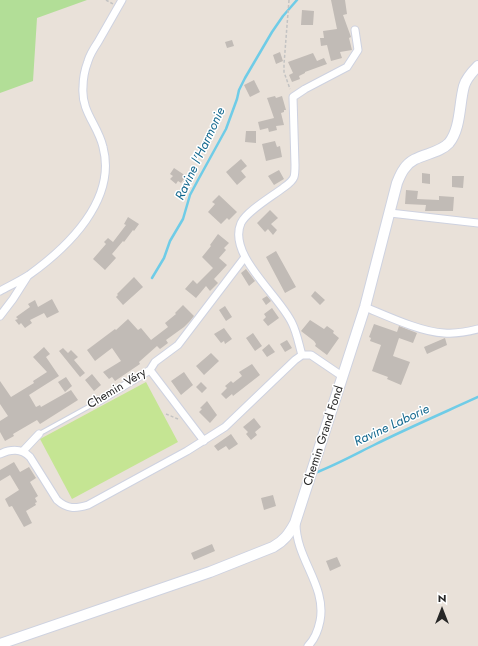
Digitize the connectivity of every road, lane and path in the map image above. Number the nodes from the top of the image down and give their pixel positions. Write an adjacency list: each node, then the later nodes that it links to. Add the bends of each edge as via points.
1 (122, 0): 9 (street, via 88,59 84,74 84,105 103,145 106,173 103,186 86,219 66,244)
2 (289, 0): 5 (path, via 284,72)
3 (355, 30): 5 (street, via 358,50 347,68)
4 (478, 66): 6 (street, Chemin Grand Fond, via 464,85 457,123 449,142 441,149 420,157 404,168 397,183)
5 (293, 97): 8 (street, via 294,176 291,182 244,218 238,232)
6 (390, 213): 7 (street); 11 (street, Chemin Grand Fond)
7 (478, 223)
8 (245, 257): 14 (street, via 292,322); 15 (street, Chemin Véry, via 178,345 155,362)
9 (28, 275): 10 (street); 12 (street)
10 (0, 291)
11 (365, 307): 13 (street, via 444,334); 16 (street, Chemin Grand Fond)
12 (0, 316)
13 (478, 329)
14 (302, 355): 16 (street, via 311,355); 19 (street, via 225,427)
15 (150, 370): 17 (street, Chemin Véry); 19 (street)
16 (343, 375): 22 (street, Chemin Grand Fond)
17 (99, 401): 18 (lane, Chemin Véry)
18 (39, 434): 20 (street, Chemin Véry)
19 (204, 441): 20 (street, via 92,503 78,508 69,508 57,500 30,457)
20 (23, 451): 21 (street, via 9,450)
21 (0, 454)
22 (295, 523): 23 (street, Chemin Grand Fond, via 282,542 273,547 210,572); 24 (street, via 300,546 321,600 319,628)
23 (0, 644)
24 (308, 646)

